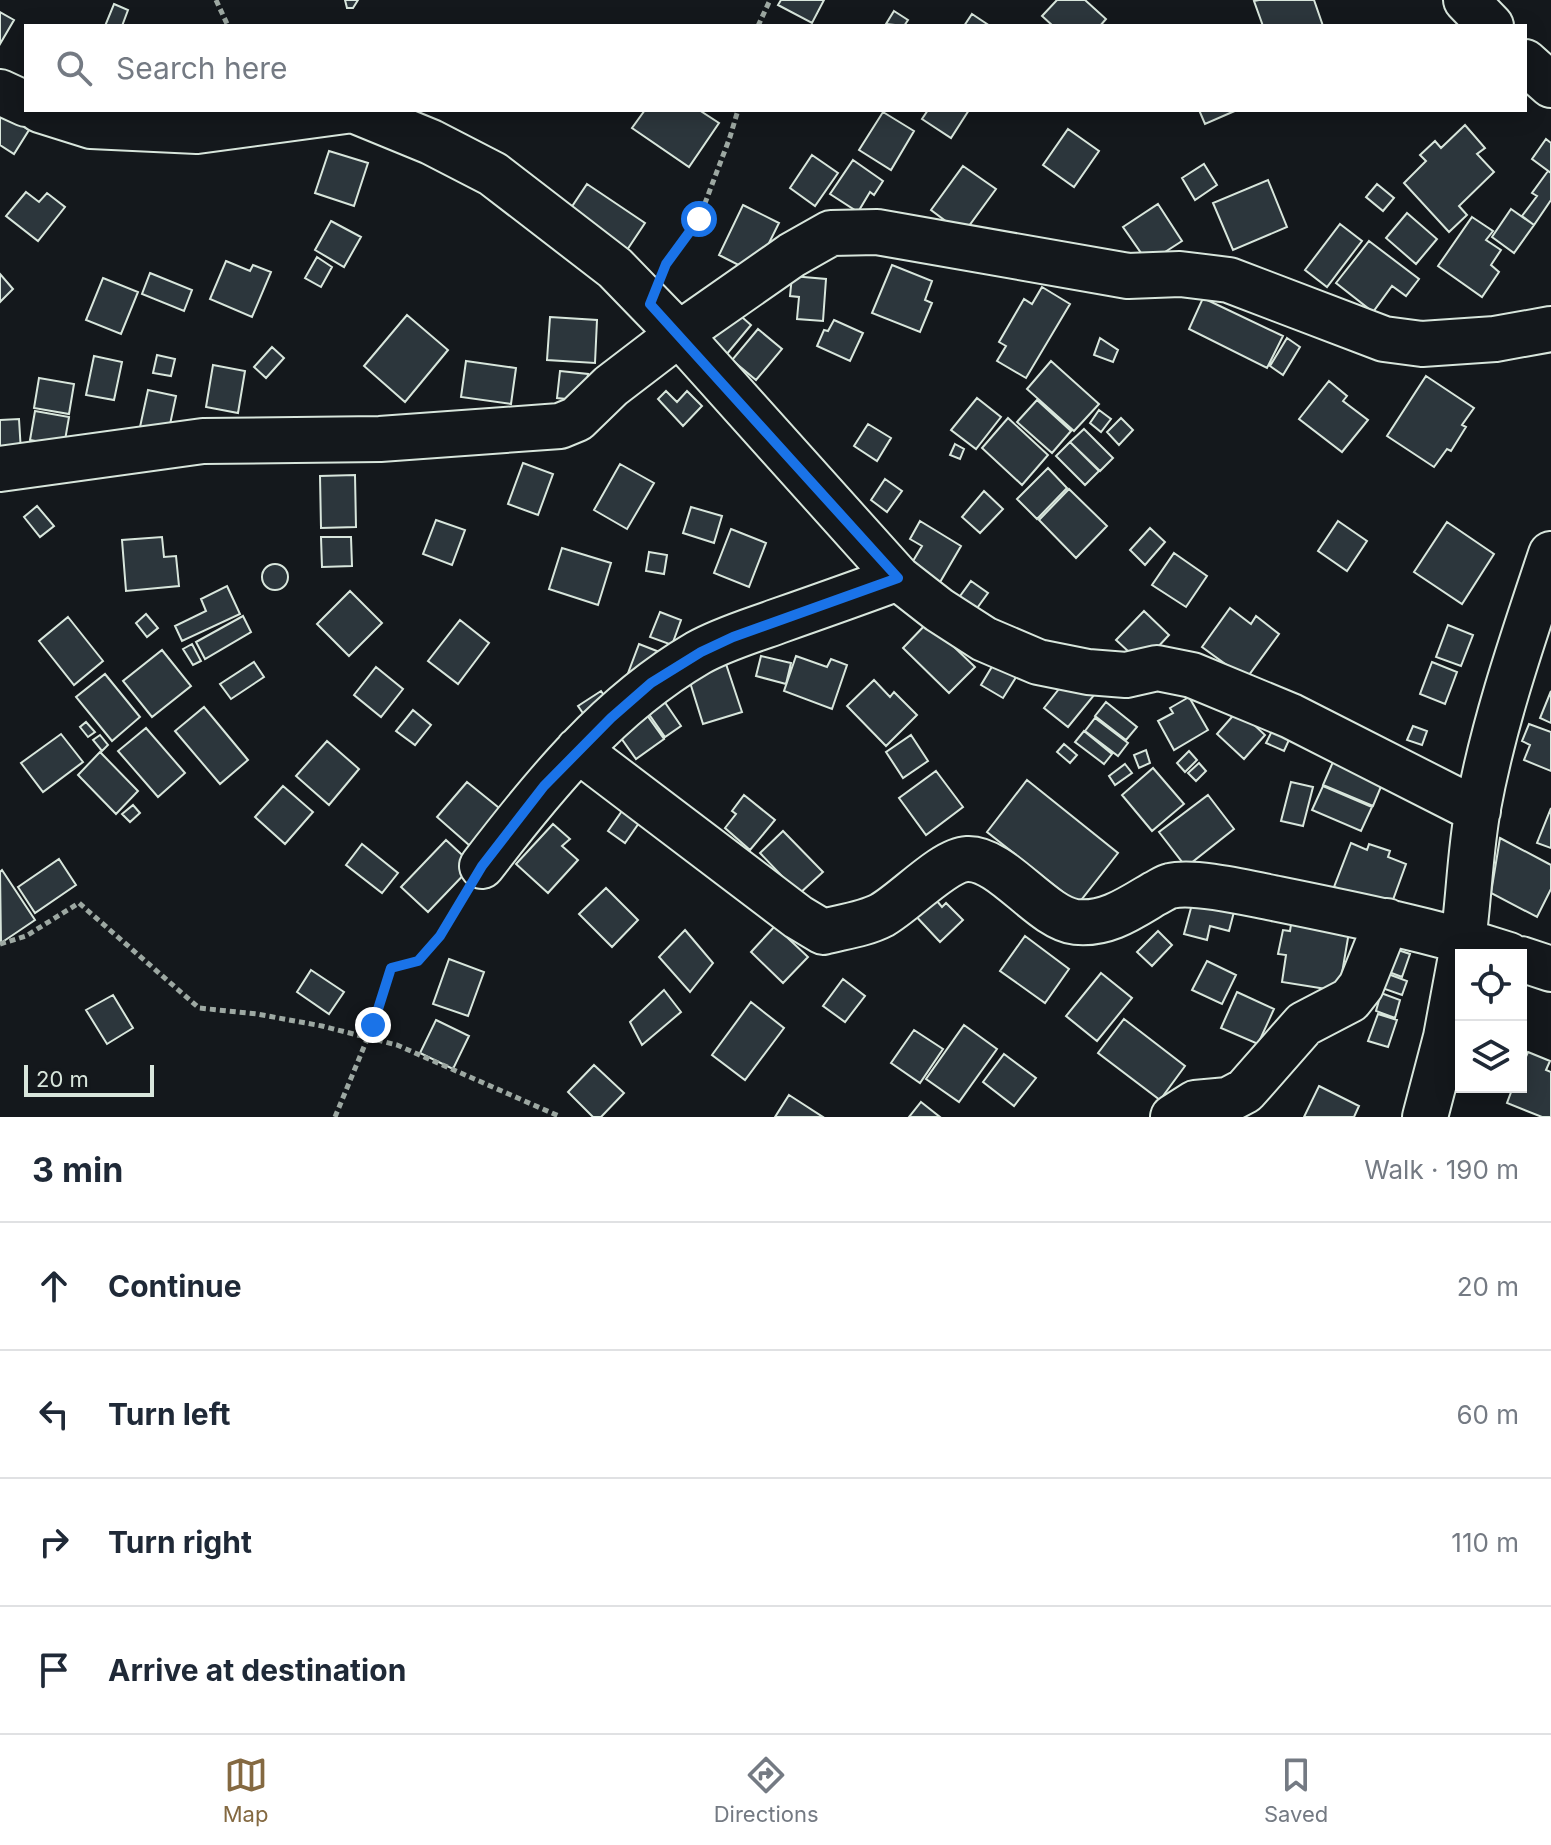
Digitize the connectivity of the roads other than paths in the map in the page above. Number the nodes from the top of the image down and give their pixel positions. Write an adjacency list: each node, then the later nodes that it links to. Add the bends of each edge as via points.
1 (1466, 0): 2 (street)
2 (1489, 24)
3 (1527, 64): 4 (street)
4 (1551, 85)
5 (0, 92): 6 (street)
6 (24, 103)
7 (46, 112): 8 (street, via 91,126 197,131)
8 (338, 112)
9 (358, 112): 10 (street, via 493,174 615,268)
10 (664, 319): 11 (street, via 831,233 877,232 1128,276 1180,274 1229,280 1384,339 1422,344); 12 (street, via 611,386 577,419 560,426 380,439 203,441); 14 (street)
11 (1551, 329)
12 (0, 469)
13 (1551, 554): 16 (street, via 1511,675)
14 (898, 578): 15 (street, via 701,652 651,683); 16 (street, via 984,639 1038,662 1088,672 1126,675 1157,668 1192,675 1291,716)
15 (578, 750): 17 (street); 18 (street, via 823,932 879,917 944,867 965,858 984,861 1071,922 1114,917 1170,886 1213,887)
16 (1478, 811): 20 (street)
17 (482, 866)
18 (1387, 921): 19 (street); 24 (street, via 1361,986 1350,1000 1304,1024 1245,1091 1228,1100 1195,1103)
19 (1459, 949)
20 (1462, 949)
21 (1527, 961): 22 (street)
22 (1551, 969)
23 (1455, 988): 25 (street)
24 (1173, 1117)
25 (1425, 1117)

